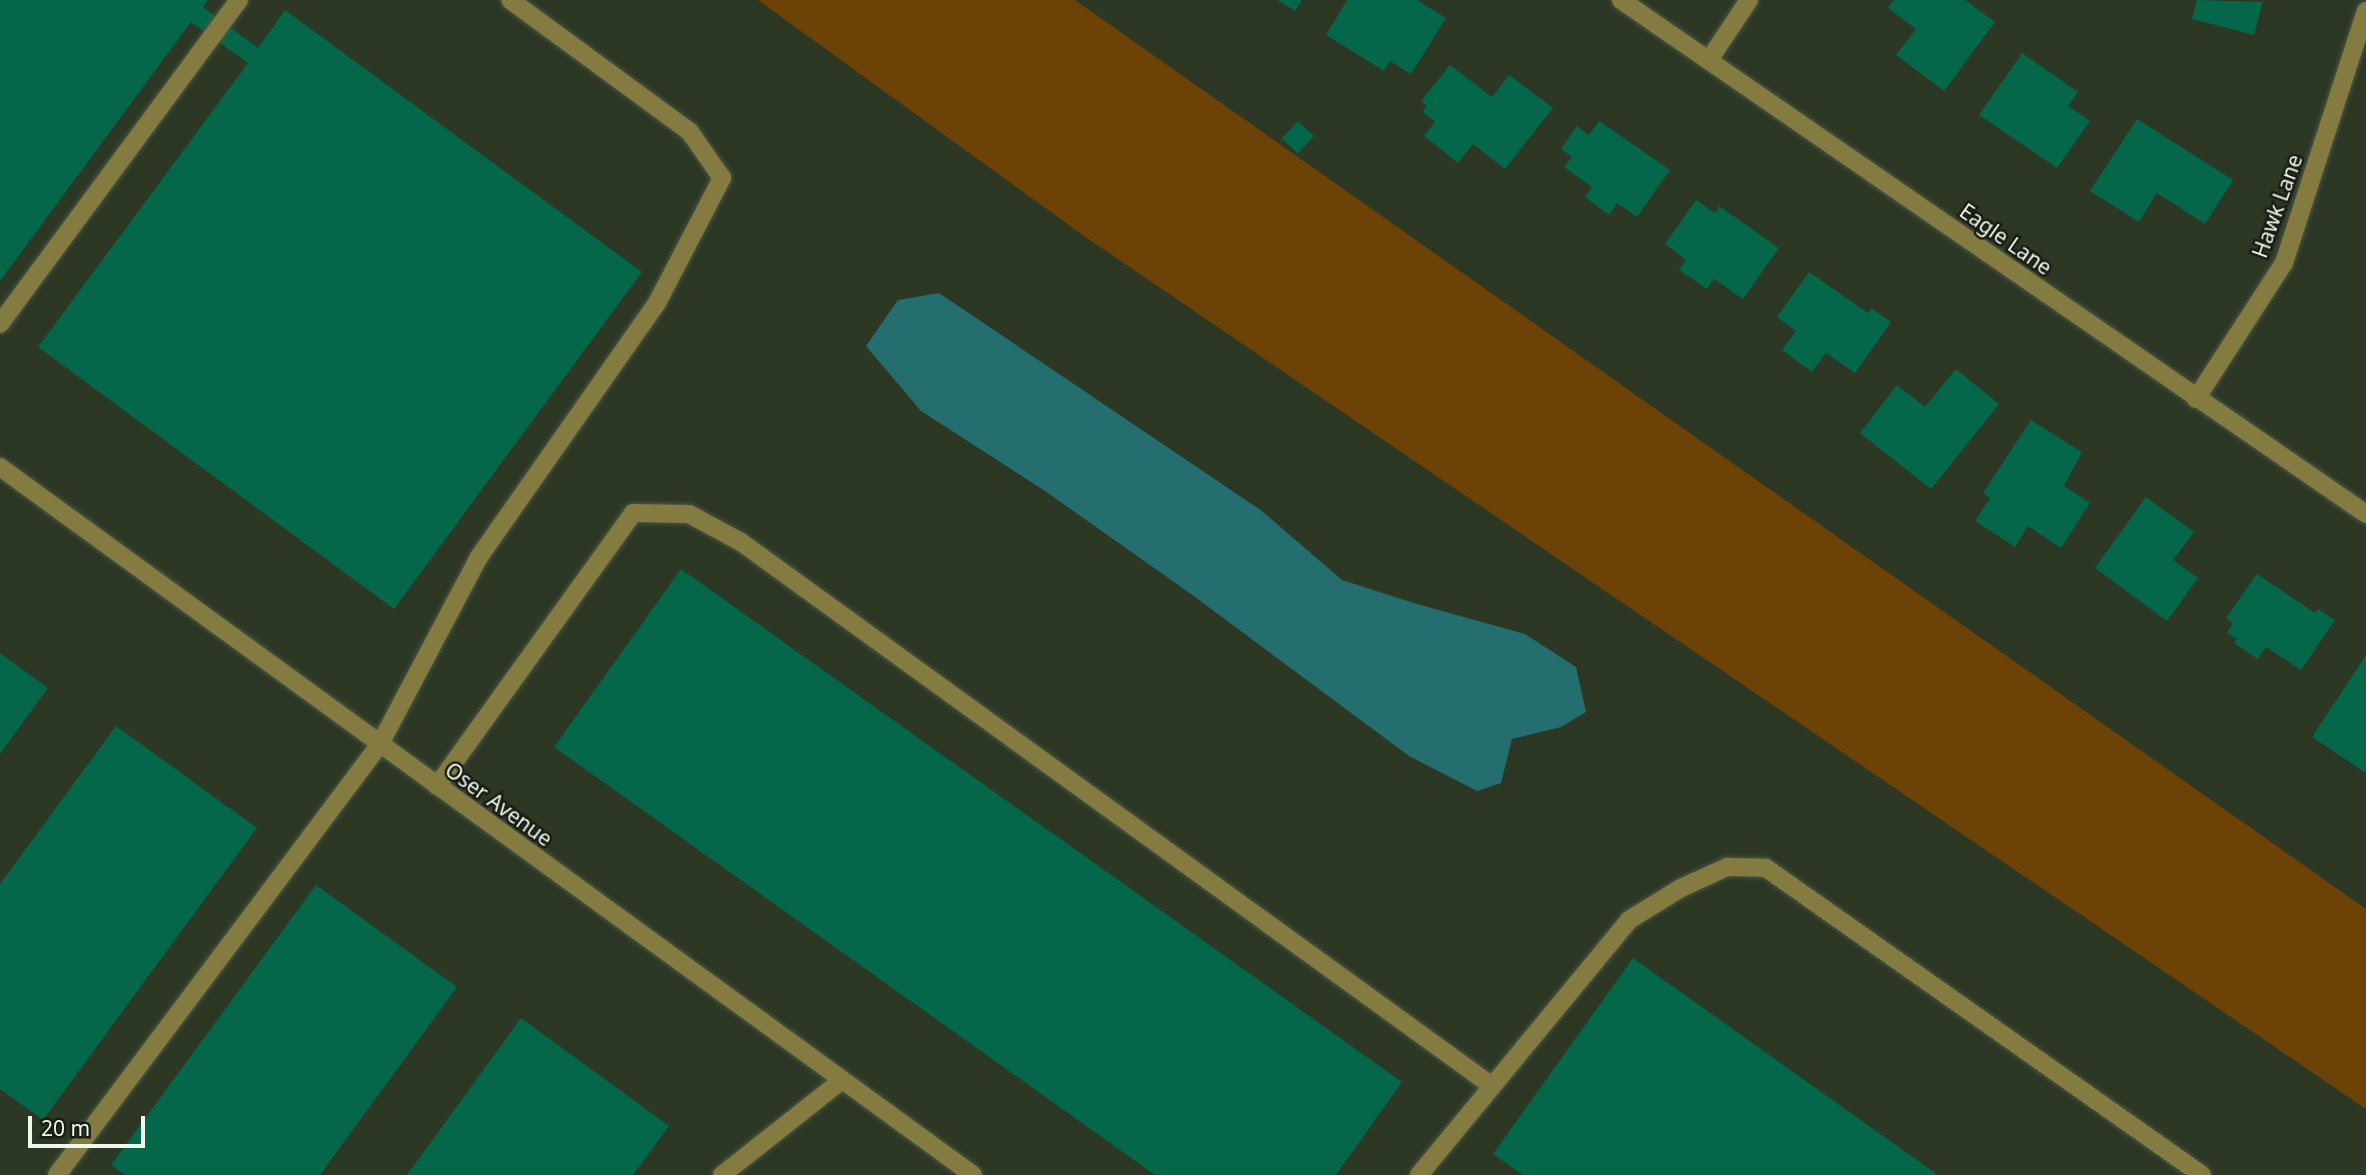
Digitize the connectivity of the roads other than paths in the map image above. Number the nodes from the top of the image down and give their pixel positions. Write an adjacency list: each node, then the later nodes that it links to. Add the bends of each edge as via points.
1 (239, 0): 7 (street)
2 (510, 0): 11 (street, via 690,132 722,178 658,301 479,557)
3 (1621, 0): 6 (street, Eagle Lane)
4 (1749, 0): 6 (street)
5 (2366, 11): 8 (street, Hawk Lane, via 2284,263)
6 (1709, 60): 8 (street, Eagle Lane)
7 (0, 324)
8 (2196, 399): 10 (street, Eagle Lane)
9 (0, 467): 11 (street, Oser Avenue)
10 (2366, 514)
11 (380, 744): 12 (street, Oser Avenue); 16 (street)
12 (437, 786): 13 (street, Oser Avenue); 14 (street, via 633,513 689,514 741,542)
13 (841, 1081): 17 (street); 18 (street, Oser Avenue)
14 (1492, 1086): 15 (street, via 1629,920 1727,867 1766,869); 19 (street)
15 (2189, 1171)
16 (57, 1175)
17 (722, 1175)
18 (973, 1175)
19 (1419, 1175)

